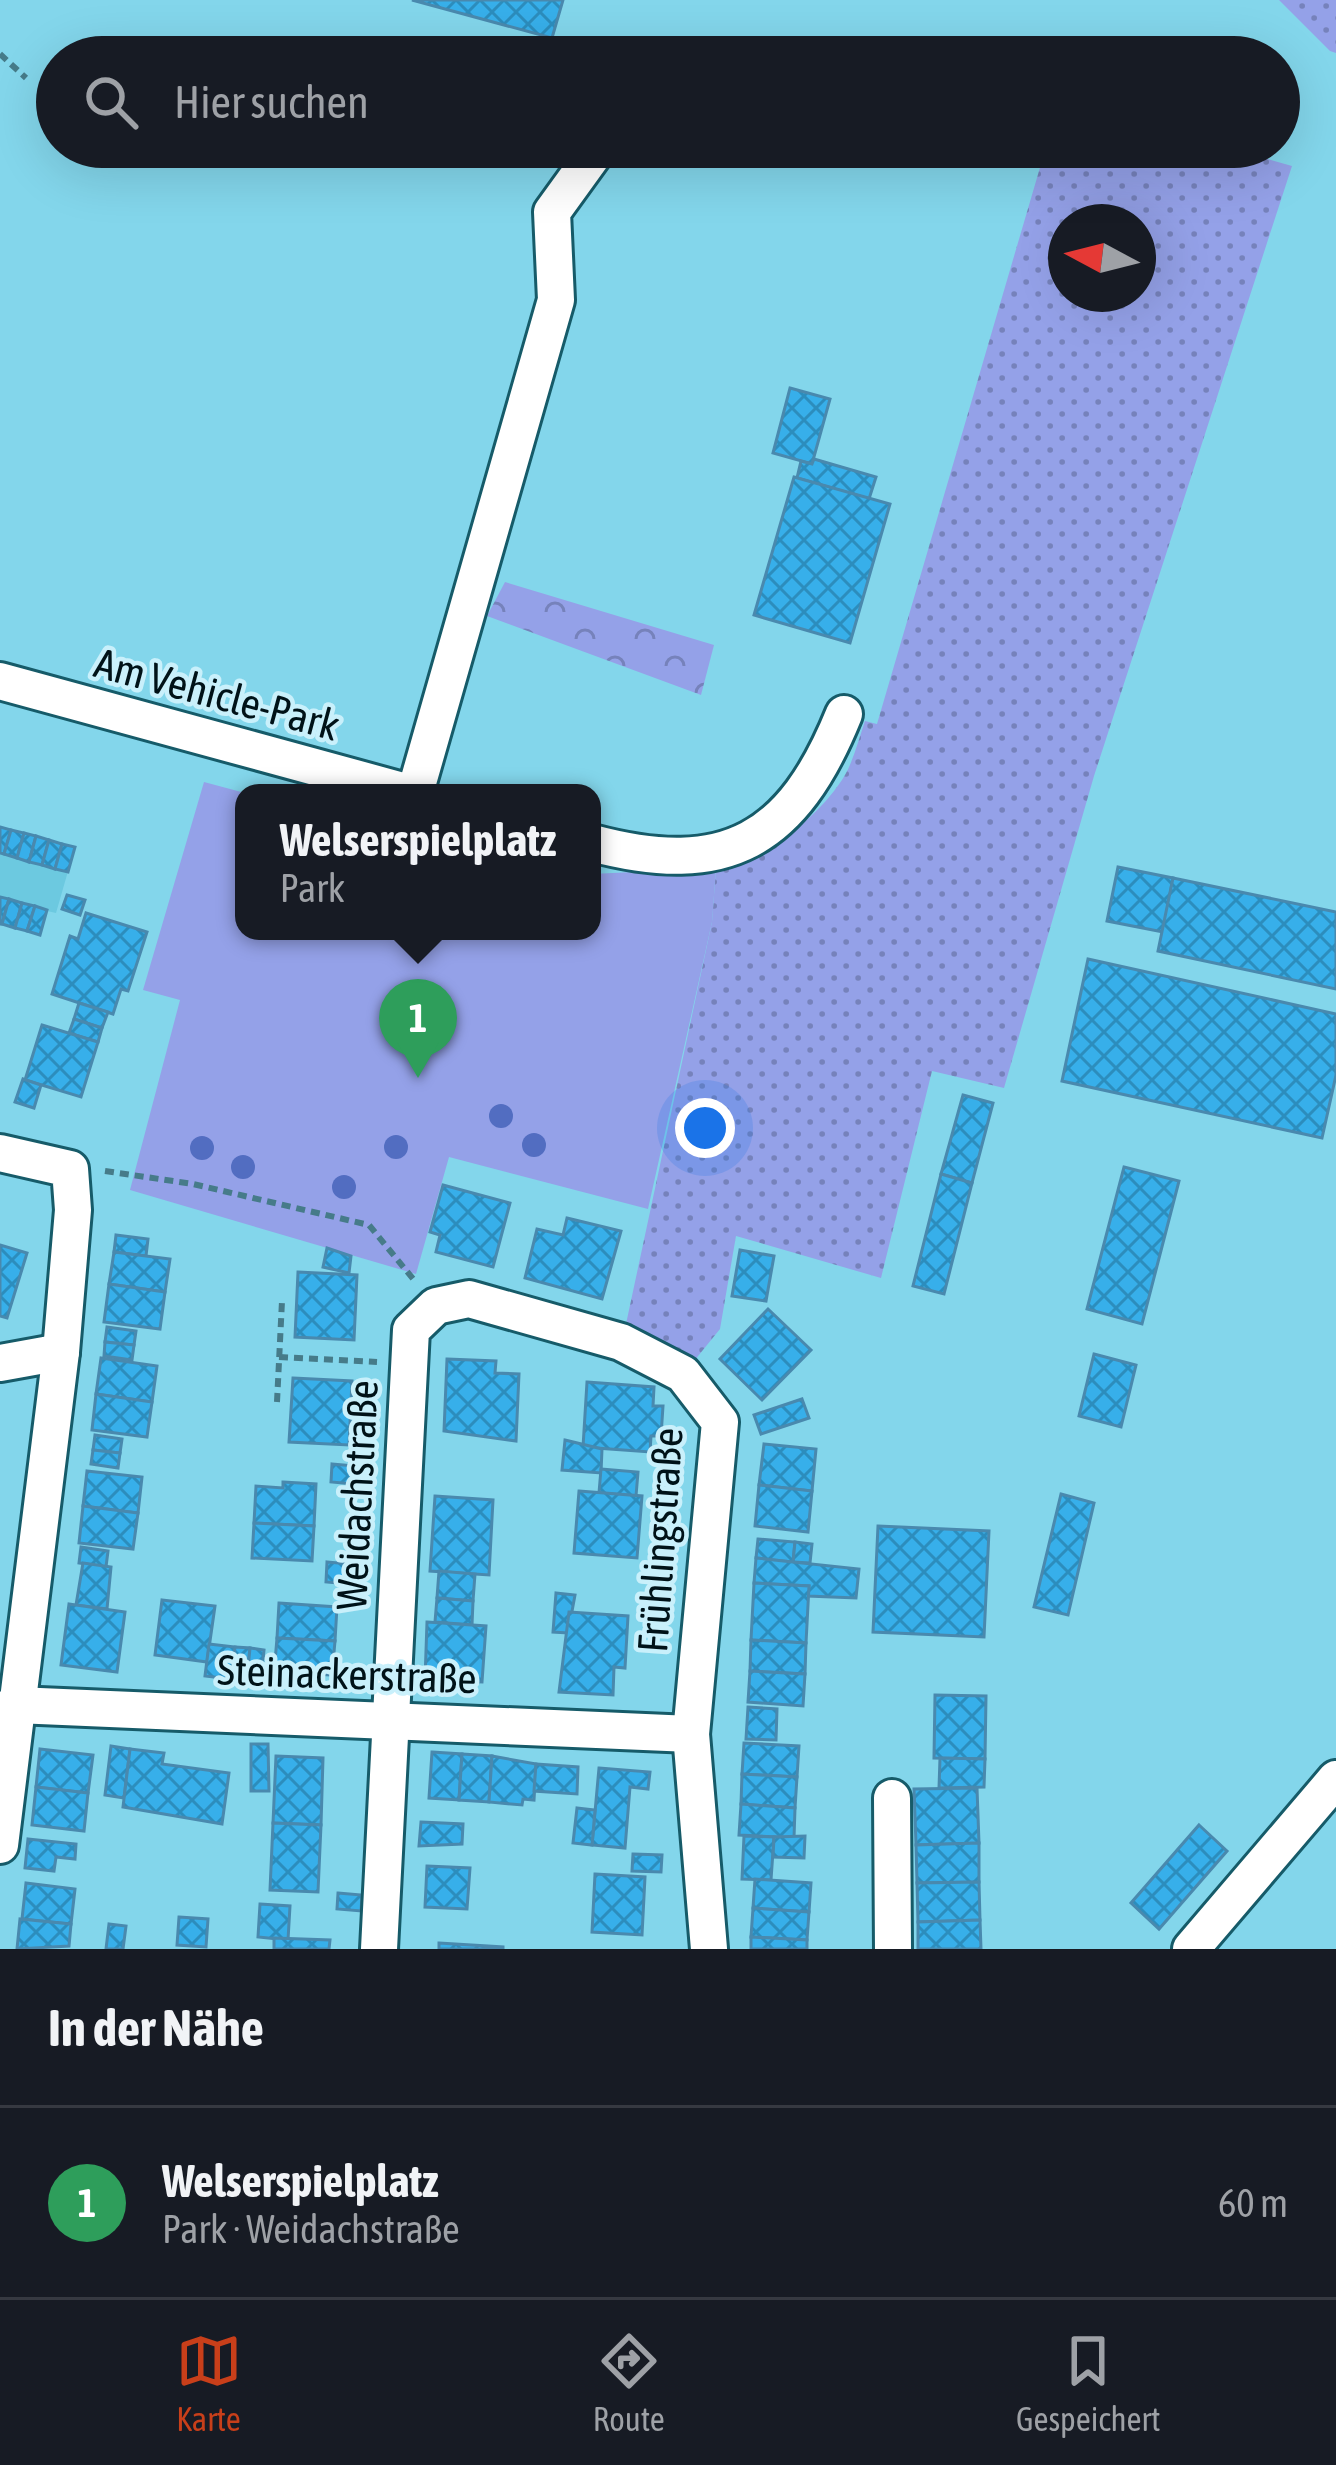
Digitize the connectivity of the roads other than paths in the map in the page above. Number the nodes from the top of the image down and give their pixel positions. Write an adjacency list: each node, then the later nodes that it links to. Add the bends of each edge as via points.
1 (584, 168): 5 (street, via 552,212 556,300)
2 (0, 681): 4 (street, Am Vehicle-Park)
3 (844, 714): 6 (street, via 807,792 778,822 731,848 689,858)
4 (379, 784)
5 (415, 784)
6 (601, 844)
7 (0, 1153): 9 (street, via 70,1169)
8 (452, 1303): 12 (street, Weidachstraße, via 411,1330); 13 (street, Frühlingstraße, via 652,1354 683,1374 720,1422)
9 (61, 1352): 10 (street); 11 (street)
10 (0, 1363)
11 (8, 1708): 12 (street, Steinackerstraße); 16 (street)
12 (389, 1720): 13 (street, Steinackerstraße); 17 (street, Weidachstraße)
13 (691, 1734): 18 (street, Frühlingstraße)
14 (1336, 1779): 20 (street)
15 (892, 1798): 19 (street)
16 (0, 1844)
17 (379, 1949)
18 (709, 1949)
19 (893, 1949)
20 (1191, 1949)

